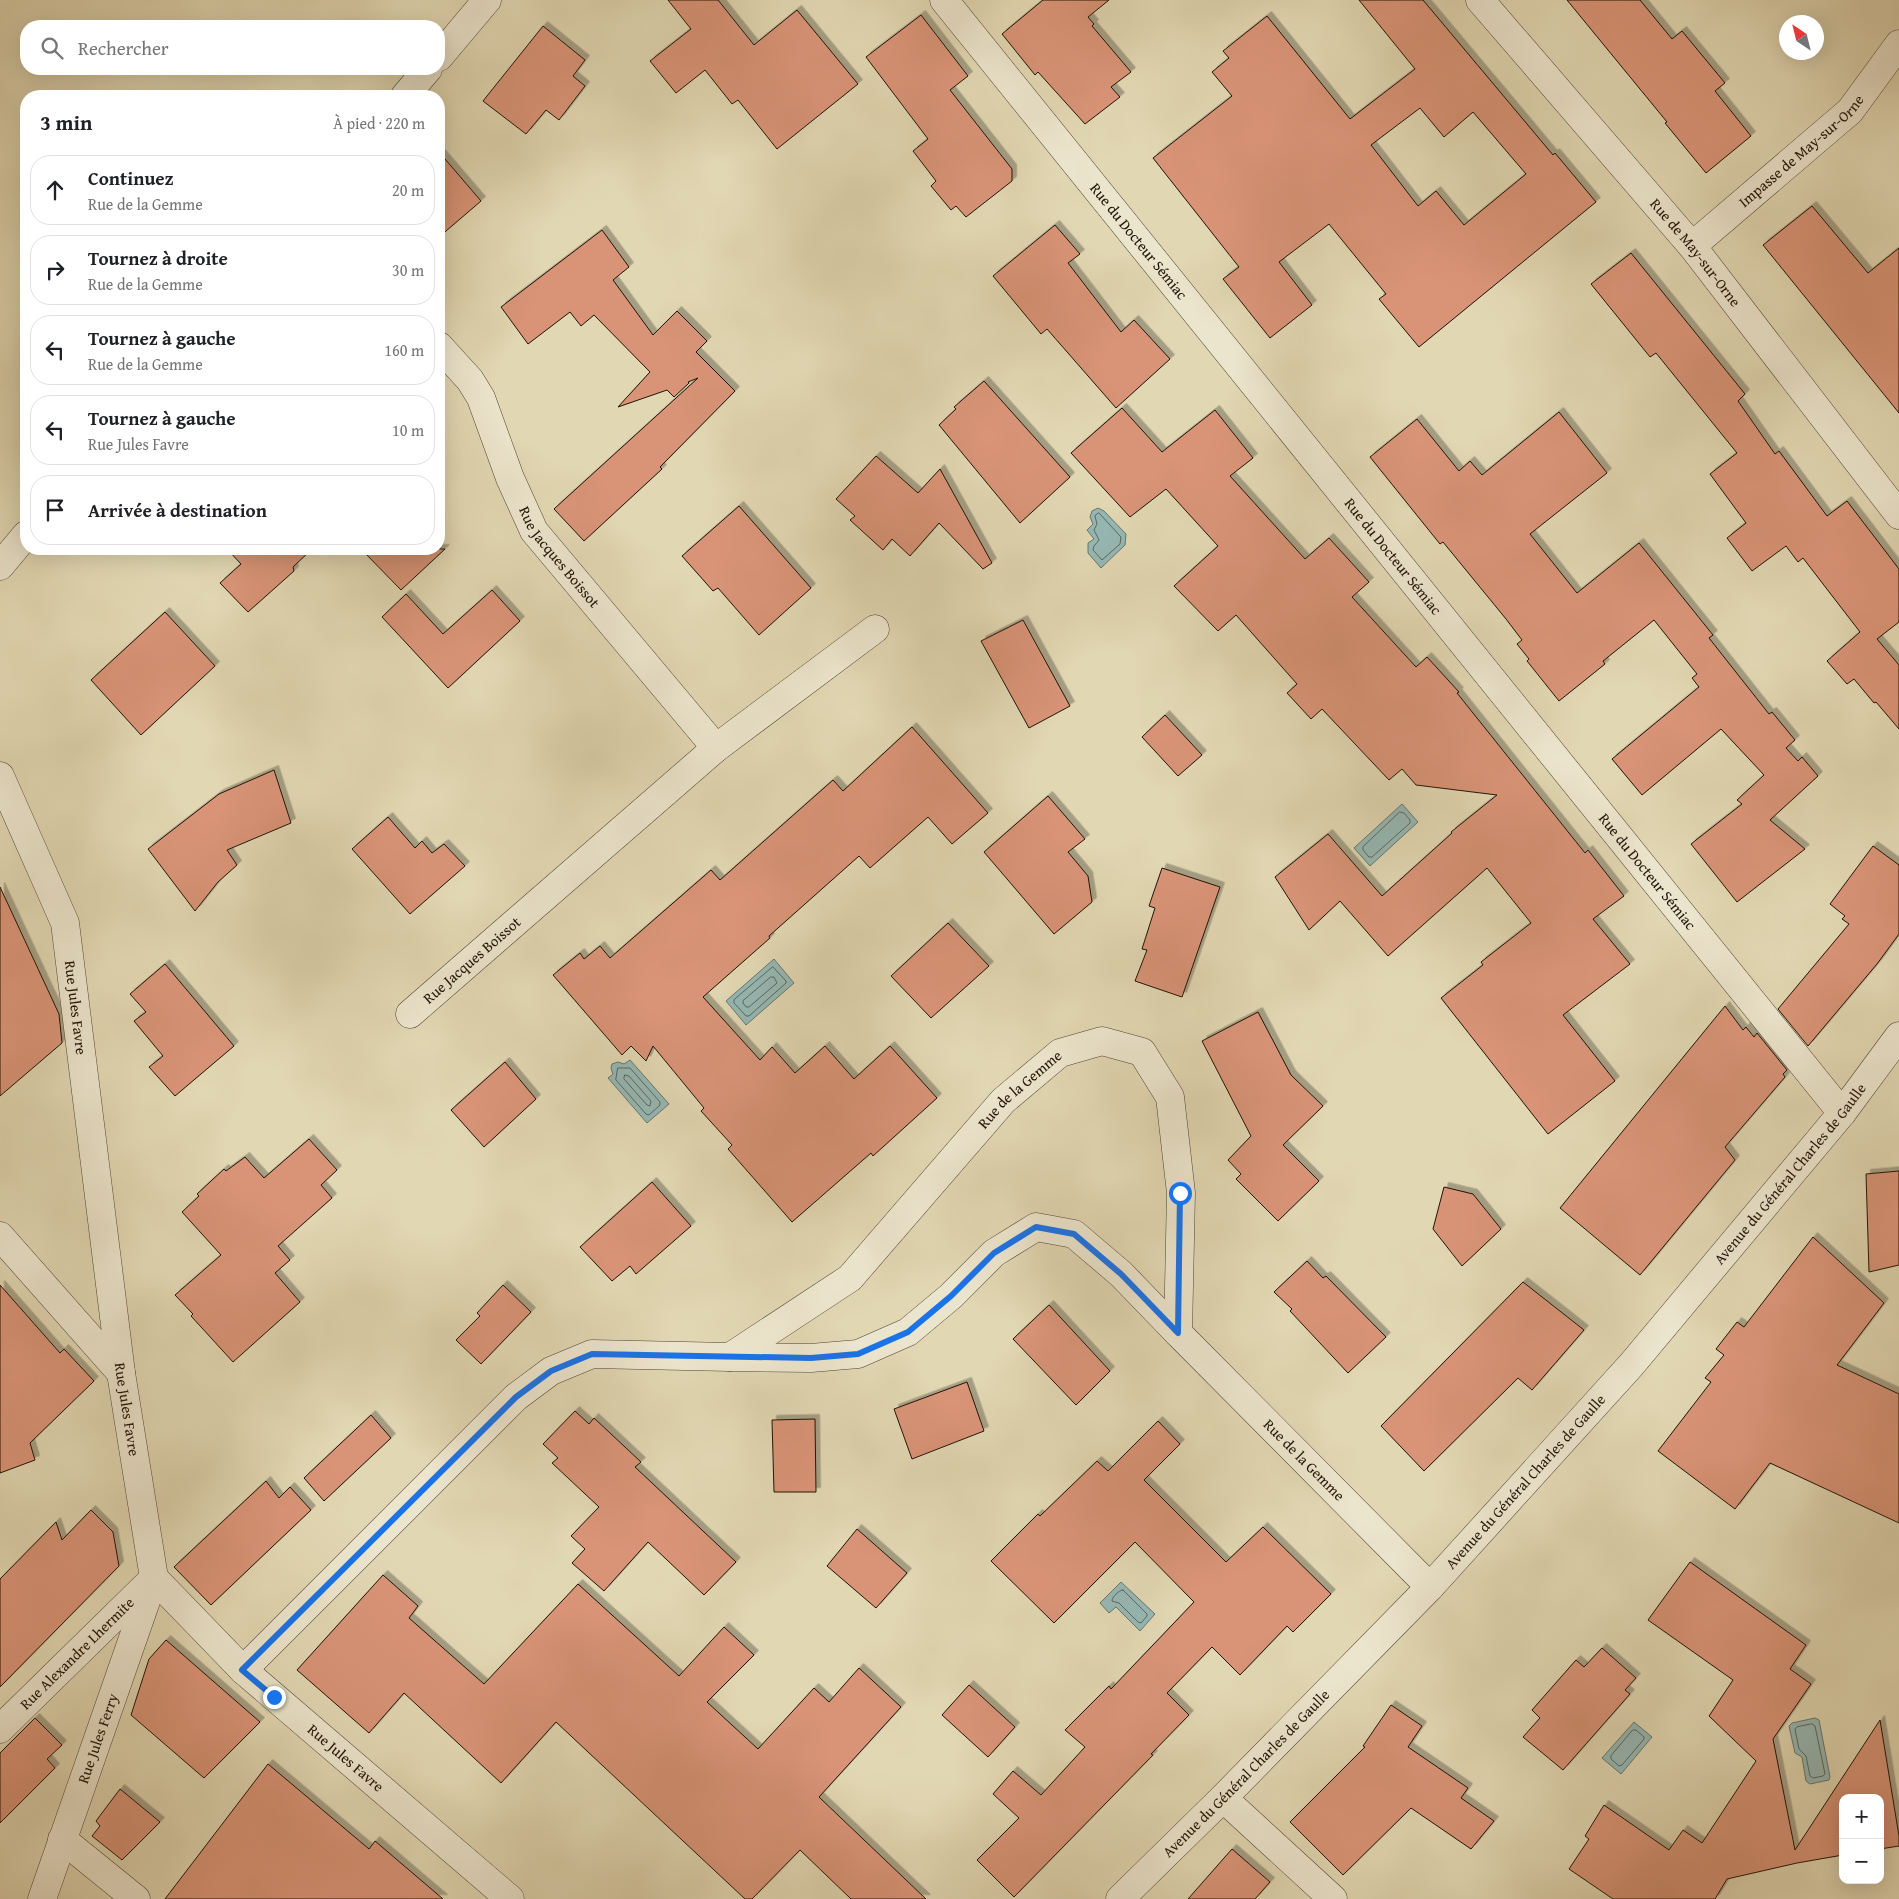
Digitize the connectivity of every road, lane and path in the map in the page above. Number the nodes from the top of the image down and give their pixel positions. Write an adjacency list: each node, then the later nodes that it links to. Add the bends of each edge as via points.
1 (487, 0): 5 (street)
2 (944, 0): 18 (street, Rue du Docteur Sémiac)
3 (1480, 0): 8 (street, Rue de May-sur-Orne)
4 (1899, 44): 8 (street, Impasse de May-sur-Orne, via 1850,111)
5 (445, 50)
6 (423, 75): 7 (street)
7 (410, 90)
8 (1692, 246): 10 (street, Rue de May-sur-Orne)
9 (445, 353): 14 (street, Rue Jacques Boissot, via 470,380 481,398 510,478 534,531)
10 (1899, 516)
11 (20, 542): 12 (street)
12 (0, 566)
13 (875, 629): 14 (street, Rue Jacques Boissot)
14 (716, 748): 16 (street, Rue Jacques Boissot)
15 (0, 776): 22 (street, Rue Jules Favre, via 65,923)
16 (410, 1014)
17 (1899, 1036): 18 (street, Avenue du Général Charles de Gaulle)
18 (1842, 1113): 24 (street, Avenue du Général Charles de Gaulle, via 1632,1364)
19 (0, 1236): 22 (street)
20 (1178, 1333): 21 (street, Rue de la Gemme, via 1121,1274 1074,1234 1036,1227 994,1253 951,1296 908,1332 858,1354 811,1358); 21 (street, Rue de la Gemme, via 1180,1193 1170,1097 1142,1052 1102,1041 1060,1053 1003,1101 850,1278); 24 (street, Rue de la Gemme)
21 (730, 1357): 25 (street, Rue de la Gemme, via 592,1354 551,1371 516,1397)
22 (121, 1373): 23 (street, Rue Jules Favre)
23 (154, 1578): 25 (street, Rue Jules Favre); 26 (street, Rue Alexandre Lhermite); 28 (street, Rue Jules Ferry)
24 (1430, 1587): 27 (street, Avenue du Général Charles de Gaulle)
25 (242, 1670): 31 (street, Rue Jules Favre)
26 (0, 1729)
27 (1223, 1798): 32 (street, Avenue du Général Charles de Gaulle); 33 (street)
28 (62, 1839): 29 (street, Rue Jules Ferry); 30 (street)
29 (42, 1899)
30 (136, 1899)
31 (510, 1899)
32 (1120, 1899)
33 (1333, 1899)

